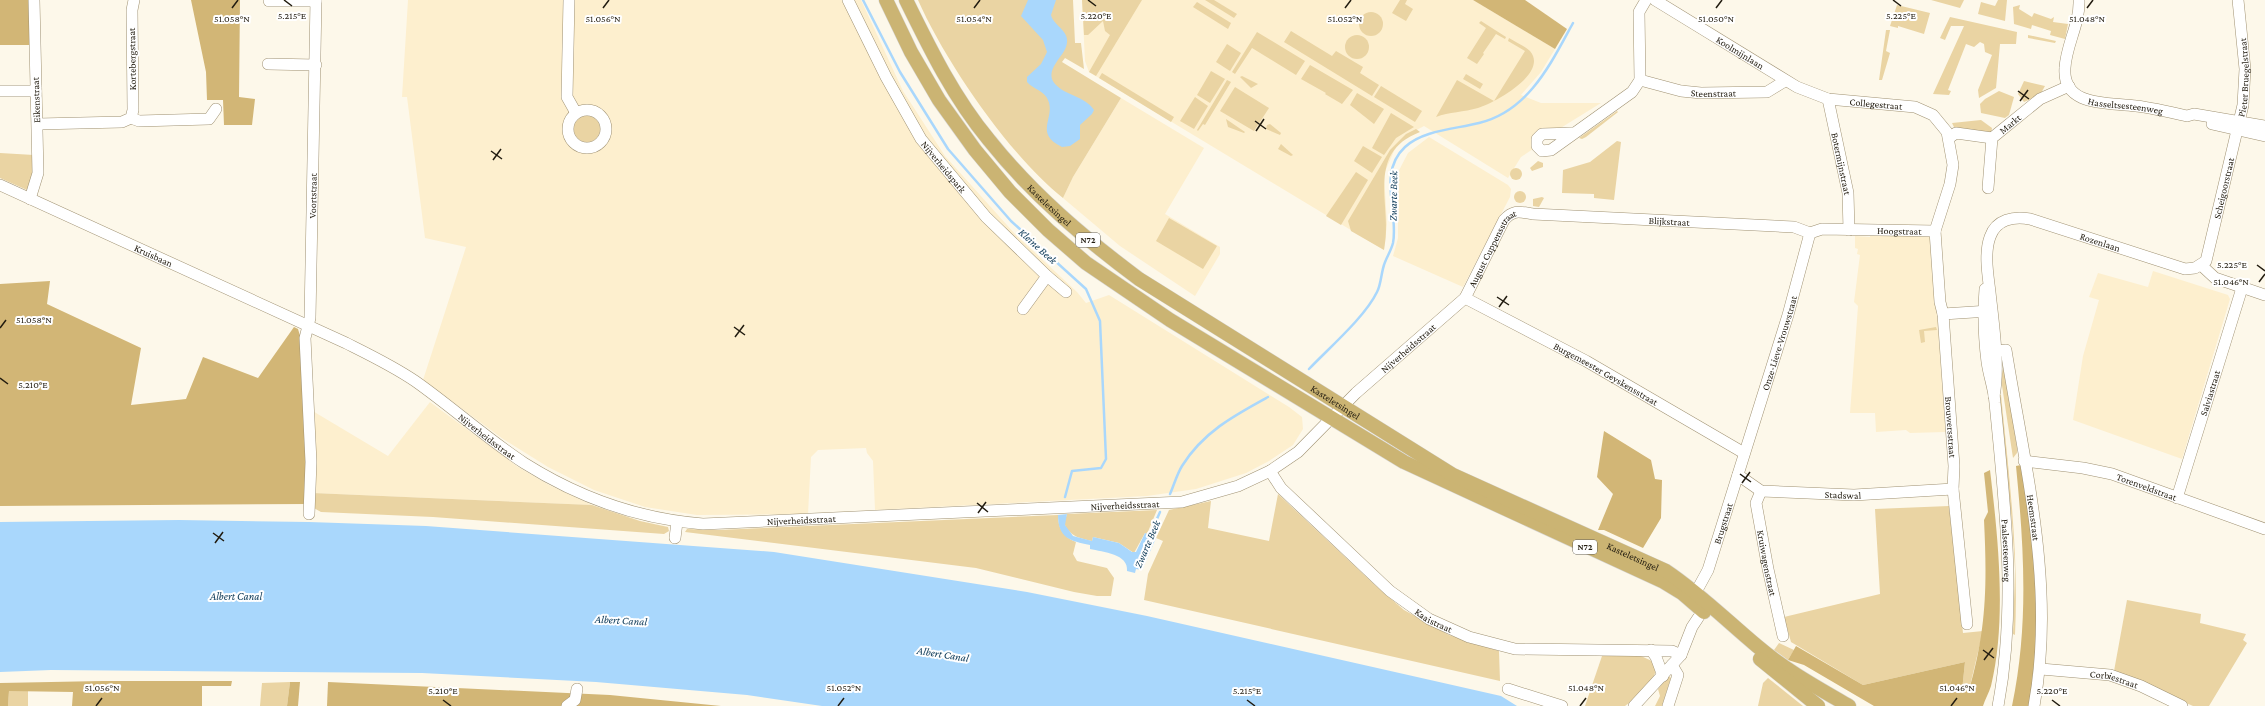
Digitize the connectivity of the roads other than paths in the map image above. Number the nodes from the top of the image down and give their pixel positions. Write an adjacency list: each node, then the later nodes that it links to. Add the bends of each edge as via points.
1 (34, 0): 19 (street, Eikenstraat)
2 (134, 0): 23 (street, Kortebergstraat)
3 (569, 0): 22 (street, via 568,97)
4 (848, 0): 40 (street, Nijverheidspark, via 886,77 922,139 986,217)
5 (886, 0): 51 (main road, Kasteletsingel / N72, via 911,52 939,100 975,150 1010,192 1048,230 1086,263 1130,294)
6 (906, 0): 50 (main road, Kasteletsingel / N72, via 927,44 988,140 1023,180 1060,216 1097,248 1140,279)
7 (1646, 0): 15 (street, via 1639,12)
8 (1655, 0): 16 (street, Koolmijnlaan)
9 (2079, 0): 17 (street, via 2078,17 2065,68)
10 (2238, 0): 25 (street, Pieter Bruegelstraat, via 2245,69 2243,105)
11 (269, 1): 12 (street, Voortstraat)
12 (316, 1): 14 (street, Voortstraat)
13 (268, 64): 14 (street)
14 (316, 65): 48 (street, Voortstraat)
15 (1640, 80): 16 (street, Steenstraat, via 1680,91 1701,93 1768,92); 27 (street, via 1632,92)
16 (1785, 81): 20 (street, Koolmijnlaan)
17 (2069, 86): 25 (street, Hasseltsesteenweg, via 2075,94 2085,100 2114,105 2135,105 2187,116 2192,120); 30 (street, Markt, via 2040,99)
18 (0, 91): 19 (street)
19 (36, 91): 24 (street, Eikenstraat)
20 (1828, 99): 29 (street, Collegestraat, via 1916,107 1938,119); 36 (street, Botermijnstraat, via 1848,193)
21 (216, 109): 23 (street, via 209,119 138,121)
22 (576, 114)
23 (131, 118): 24 (street, via 122,122)
24 (38, 124): 33 (street, Eikenstraat, via 38,173)
25 (2238, 126): 26 (street, Hasseltsesteenweg); 28 (street, Hasseltsesteenweg); 39 (street, Scheigoorstraat, via 2209,256)
26 (2265, 126)
27 (1572, 133)
28 (2265, 136)
29 (1949, 138): 30 (street, Markt, via 1956,134); 37 (street, Hoogstraat, via 1953,161 1951,181)
30 (1992, 138): 32 (street, Markt)
31 (0, 185): 33 (street, Kruisbaan)
32 (1988, 188)
33 (30, 199): 48 (street, Kruisbaan)
34 (1527, 213): 38 (street, Blijkstraat, via 1794,227); 44 (street, August Cuppensstraat, via 1515,211 1504,220)
35 (1999, 224): 39 (street, Rozenlaan, via 2009,218 2020,217 2185,269); 46 (street, Paalsesteenweg, via 1988,242)
36 (1850, 230): 37 (street, Hoogstraat); 38 (street, Hoogstraat, via 1822,229)
37 (1935, 231): 47 (street, Brouwersstraat)
38 (1810, 232): 52 (street, Onze-Lieve-Vrouwstraat, via 1788,315)
39 (2201, 265): 41 (street, via 2215,278)
40 (1047, 276): 42 (street, Nijverheidspark); 45 (street)
41 (2242, 288): 43 (street); 58 (street, Salviastraat)
42 (1066, 292)
43 (2265, 295)
44 (1465, 298): 50 (street, Nijverheidsstraat); 52 (street, Burgemeester Geyskensstraat, via 1586,361)
45 (1023, 309)
46 (1987, 311): 47 (street); 49 (street, Paalsesteenweg)
47 (1943, 314): 56 (street, Brouwersstraat, via 1954,466)
48 (308, 326): 59 (street, via 305,338 311,462); 60 (street, Nijverheidsstraat, via 391,366 502,448 546,476 622,508)
49 (1991, 352): 53 (street, Heemstraat, via 2006,350); 80 (street, Paalsesteenweg, via 1991,387 2008,540 2010,591 2008,631)
50 (1342, 407): 51 (street, Nijverheidsstraat); 63 (main road, Kasteletsingel / N72, via 1452,475 1666,571)
51 (1331, 419): 54 (street, Nijverheidsstraat, via 1298,452); 78 (main road, Kasteletsingel / N72, via 1410,466 1664,582 1682,593)
52 (1744, 453): 55 (street, Brugstraat)
53 (2024, 461): 58 (street, Torenveldstraat, via 2112,474); 70 (street, Heemstraat, via 2041,579)
54 (1270, 471): 60 (street, Nijverheidsstraat, via 1238,486 1182,502 731,524); 67 (street, Kaaistraat, via 1282,488 1380,581 1429,618 1469,636 1515,649)
55 (1738, 475): 57 (street); 63 (street, Brugstraat, via 1708,570)
56 (1953, 489): 57 (street, Stadswal, via 1854,494); 65 (street, Brouwersstraat)
57 (1761, 490): 66 (street, Kruiwagenstraat, via 1756,503)
58 (2177, 498): 61 (street, Torenveldstraat)
59 (309, 514)
60 (677, 522): 62 (street)
61 (2265, 529)
62 (675, 538)
63 (1696, 592): 79 (main road, Kasteletsingel / N72, via 1776,661)
64 (1698, 618): 68 (street)
65 (1967, 624)
66 (1783, 636)
67 (1650, 650): 68 (street, Kaaistraat, via 1672,651); 71 (street, via 1656,657)
68 (1681, 655): 69 (street)
69 (1672, 665): 71 (street); 77 (street, via 1678,675)
70 (2041, 669): 81 (street, Heemstraat); 82 (street, Corbiestraat, via 2110,675 2141,686)
71 (1663, 676): 76 (street)
72 (577, 689): 74 (street, via 575,700)
73 (1508, 689): 75 (street)
74 (567, 706)
75 (1562, 706)
76 (1634, 706)
77 (1668, 706)
78 (1818, 706)
79 (1849, 706)
80 (1998, 706)
81 (2034, 706)
82 (2182, 706)

